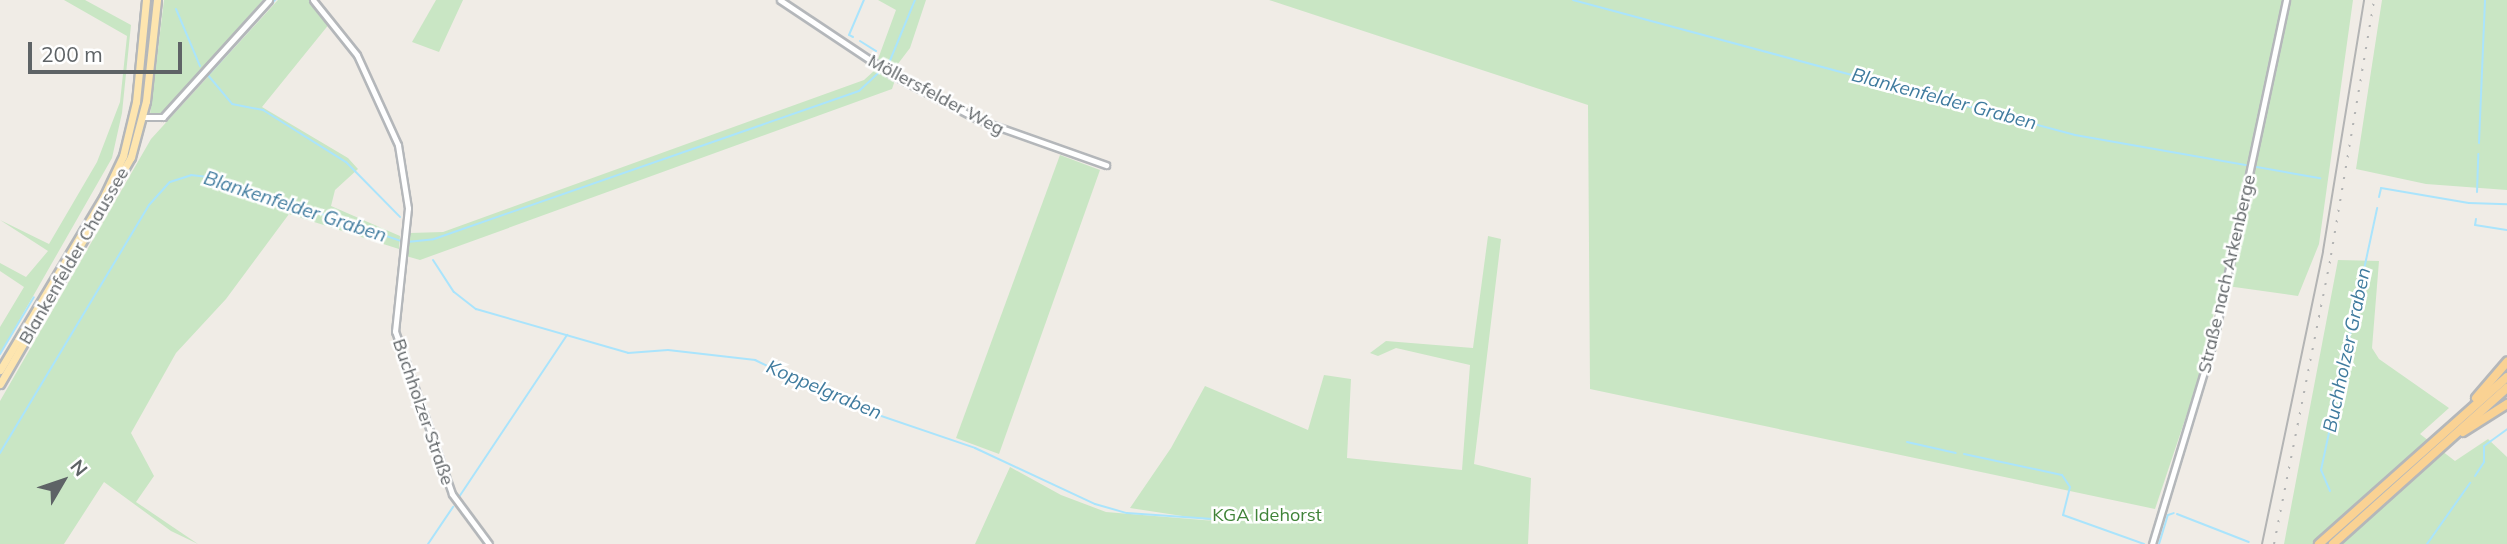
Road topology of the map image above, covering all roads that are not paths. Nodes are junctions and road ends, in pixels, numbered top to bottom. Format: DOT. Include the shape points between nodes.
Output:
graph roads {
  1 [pos="146,0"];
  2 [pos="157,0"];
  3 [pos="269,0"];
  4 [pos="313,0"];
  5 [pos="780,0"];
  6 [pos="2286,0"];
  7 [pos="143,117"];
  8 [pos="1106,164"];
  9 [pos="2507,362"];
  10 [pos="0,370"];
  11 [pos="2507,377"];
  12 [pos="0,384"];
  13 [pos="2507,388"];
  14 [pos="2507,404"];
  15 [pos="2459,419"];
  16 [pos="2440,448"];
  17 [pos="489,544"];
  18 [pos="2152,544"];
  19 [pos="2319,544"];
  20 [pos="2333,544"];
  1 -- 10 [label="main road, Blankenfelder Chaussee" via="136,102 123,156 103,198"];
  2 -- 7 [label="main road, Blankenfelder Chaussee"];
  3 -- 7 [label="street" via="163,117"];
  4 -- 17 [label="street, Buchholzer Straße" via="357,55 398,145 408,208 395,331 452,494"];
  5 -- 8 [label="street, Möllersfelder Weg" via="891,74 1003,131"];
  6 -- 18 [label="street, Straße nach Arkenberge" via="2214,339"];
  7 -- 12 [label="main road, Blankenfelder Chaussee" via="110,200"];
  9 -- 15 [label="highway"];
  11 -- 15 [label="highway"];
  13 -- 16 [label="highway"];
  14 -- 16 [label="highway"];
  15 -- 19 [label="highway"];
  16 -- 20 [label="highway"];
}
